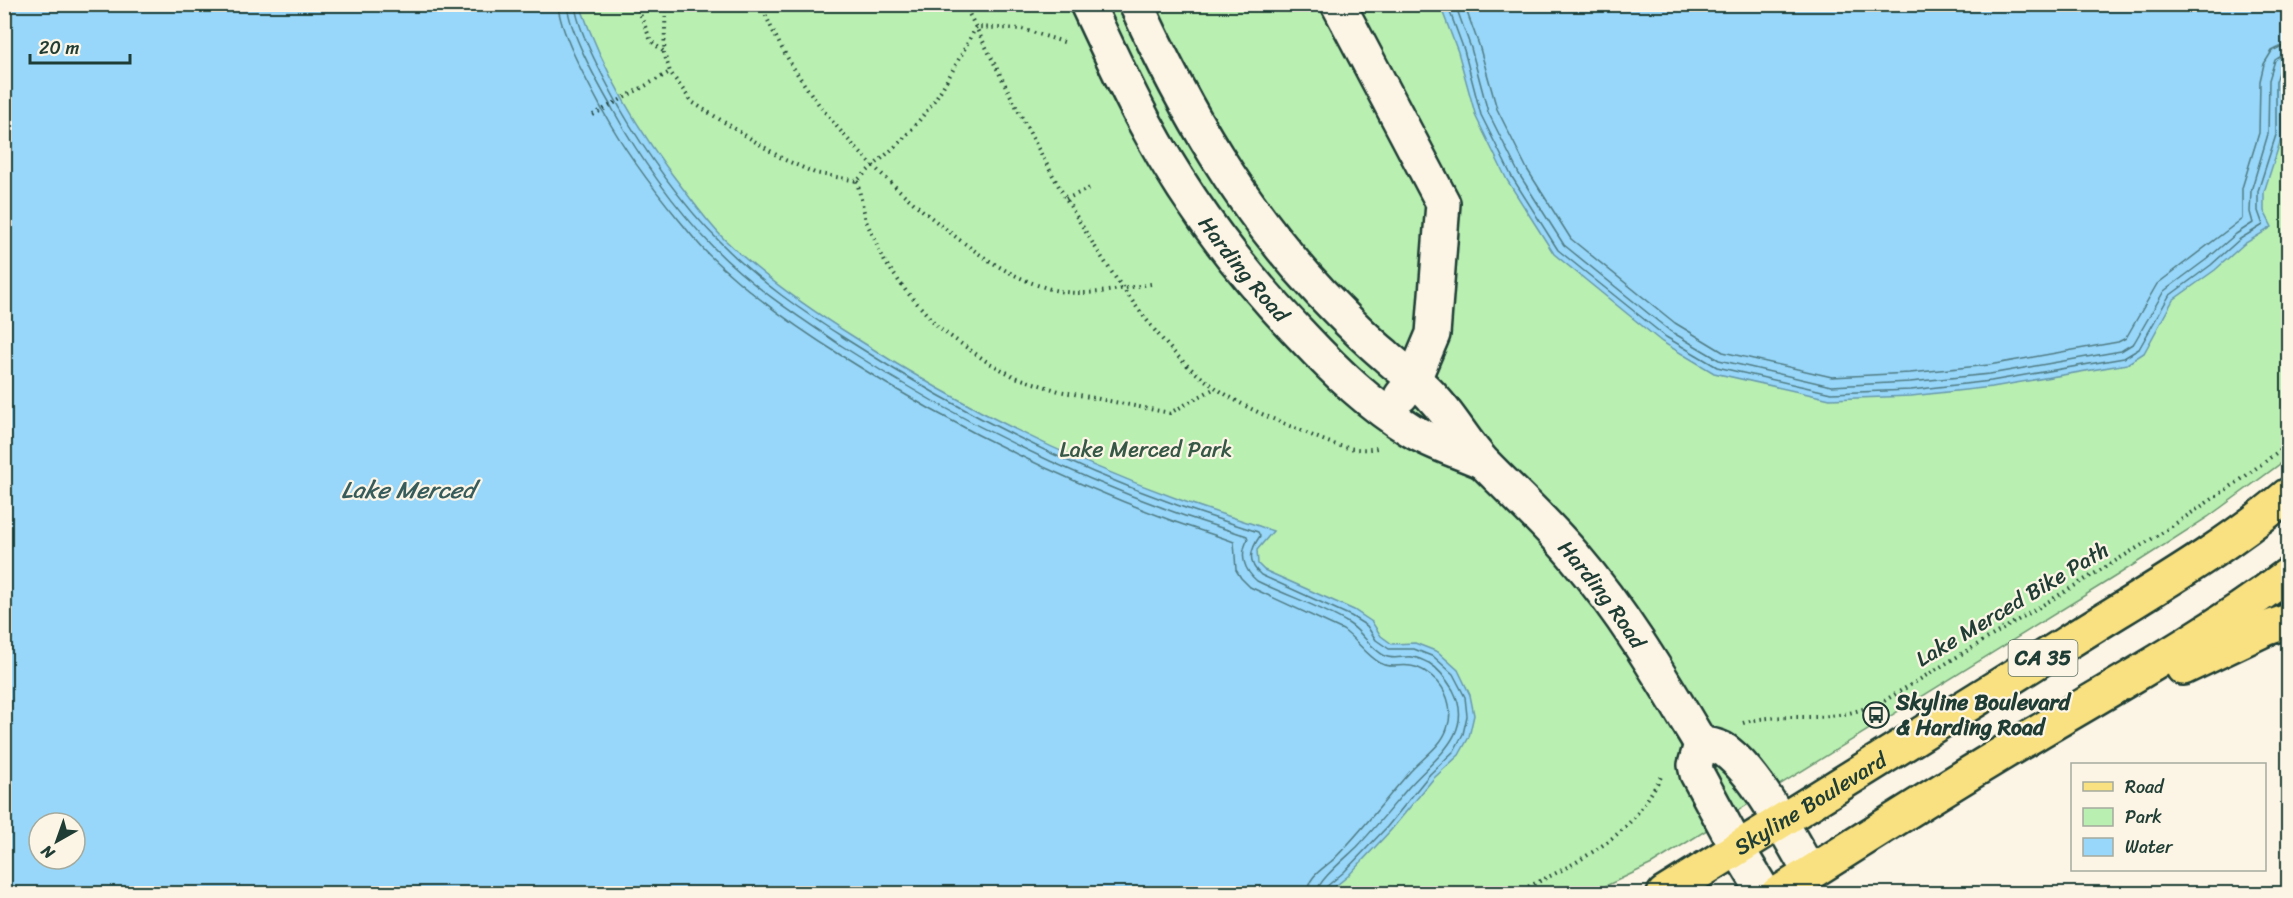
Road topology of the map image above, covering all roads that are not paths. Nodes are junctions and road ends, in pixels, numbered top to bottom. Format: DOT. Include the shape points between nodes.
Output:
graph roads {
  1 [pos="1087,4"];
  2 [pos="1136,4"];
  3 [pos="1338,4"];
  4 [pos="1414,379"];
  5 [pos="1400,423"];
  6 [pos="1481,461"];
  7 [pos="2289,495"];
  8 [pos="2289,575"];
  9 [pos="2289,621"];
  10 [pos="1701,744"];
  11 [pos="1982,765"];
  12 [pos="1779,822"];
  13 [pos="1737,848"];
  14 [pos="1810,872"];
  15 [pos="1664,894"];
  16 [pos="1765,894"];
  17 [pos="1776,894"];
  1 -- 5 [label="street, Harding Road" via="1146,125 1222,244 1312,347 1357,390"];
  2 -- 4 [label="street, Harding Road" via="1184,104 1258,218 1320,292"];
  3 -- 4 [label="street" via="1443,203 1433,334"];
  4 -- 5 [label="street"];
  4 -- 6 [label="street, Harding Road" via="1445,411"];
  5 -- 6 [label="street, Harding Road"];
  6 -- 10 [label="street, Harding Road" via="1541,519 1609,599"];
  7 -- 12 [label="main road, Skyline Boulevard / CA 35" via="2173,576"];
  8 -- 11 [label="main road, CA 35" via="2173,653"];
  9 -- 11 [label="main road"];
  10 -- 12 [label="street" via="1728,752"];
  10 -- 13 [label="street" via="1695,765 1697,774"];
  11 -- 14 [label="main road, CA 35"];
  12 -- 13 [label="main road, Skyline Boulevard / CA 35"];
  12 -- 14 [label="street"];
  13 -- 15 [label="main road, Skyline Boulevard / CA 35"];
  13 -- 16 [label="street"];
  14 -- 17 [label="main road, CA 35"];
}
